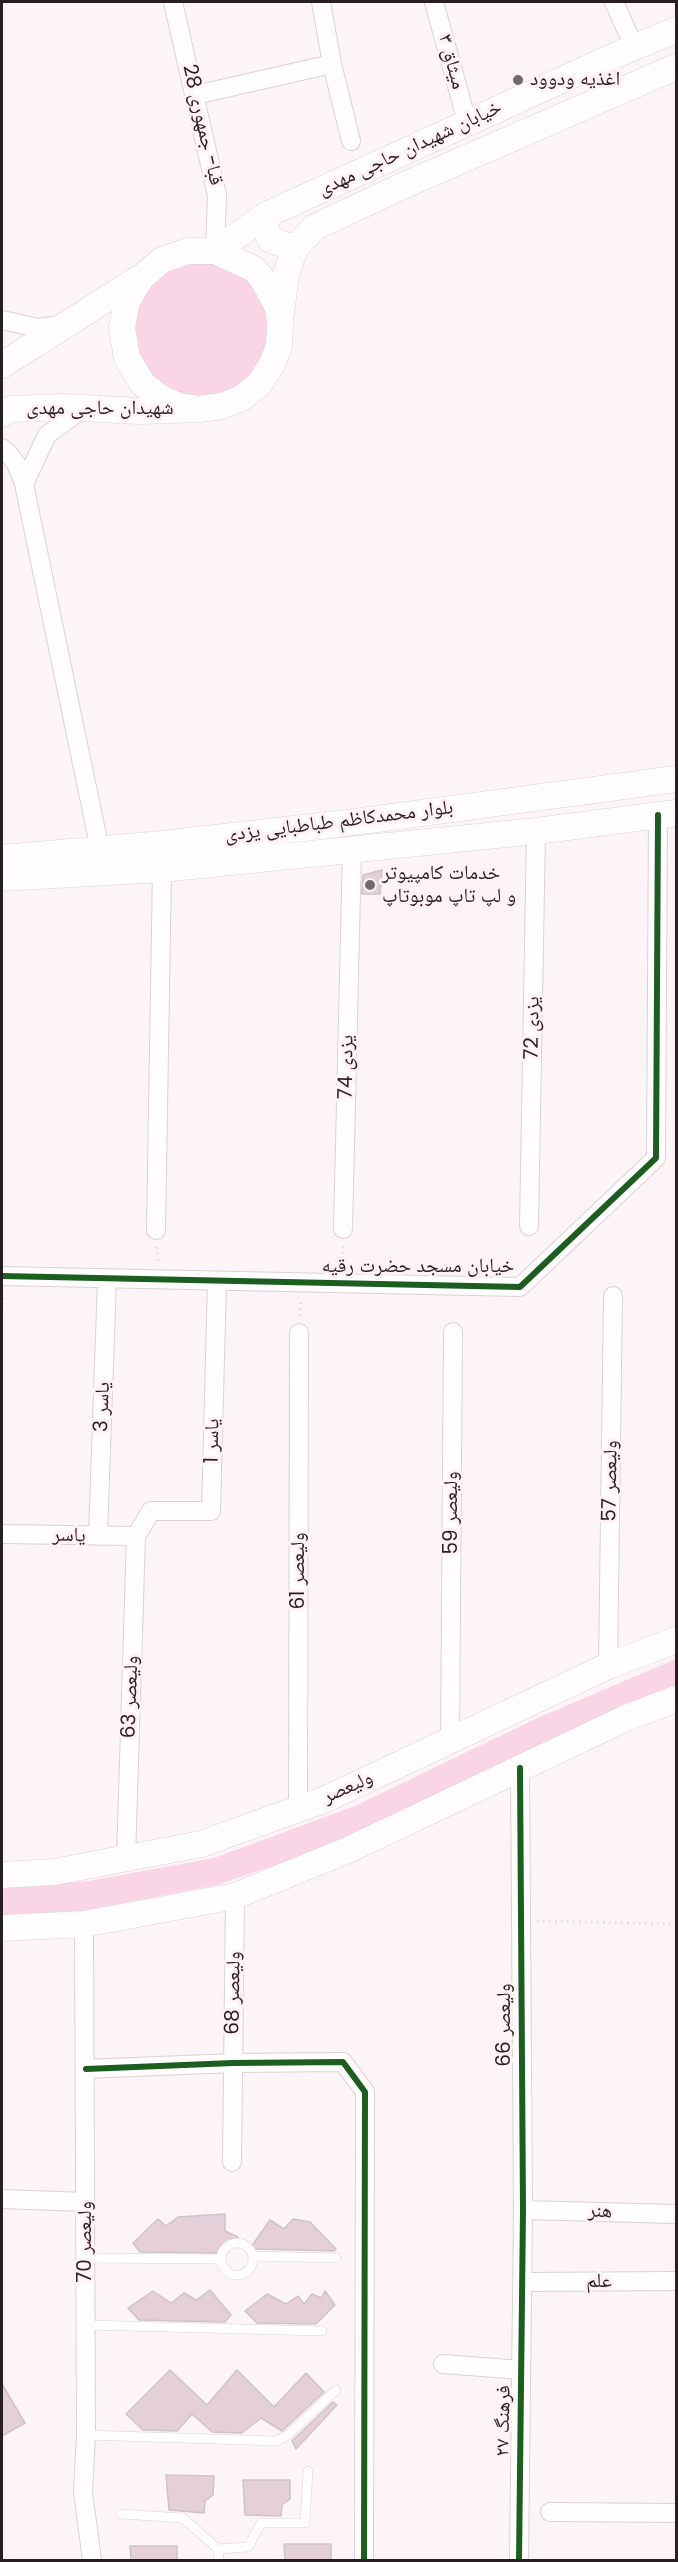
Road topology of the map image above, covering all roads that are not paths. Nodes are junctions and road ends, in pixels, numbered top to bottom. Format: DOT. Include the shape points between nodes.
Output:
graph roads {
  1 [pos="173,2"];
  2 [pos="321,2"];
  3 [pos="434,2"];
  4 [pos="615,2"];
  5 [pos="676,30"];
  6 [pos="634,47"];
  7 [pos="332,64"];
  8 [pos="676,67"];
  9 [pos="195,95"];
  10 [pos="467,122"];
  11 [pos="351,141"];
  12 [pos="268,214"];
  13 [pos="295,248"];
  14 [pos="215,251"];
  15 [pos="141,278"];
  16 [pos="2,320"];
  17 [pos="66,324"];
  18 [pos="280,324"];
  19 [pos="2,365"];
  20 [pos="84,408"];
  21 [pos="200,409"];
  22 [pos="2,414"];
  23 [pos="2,448"];
  24 [pos="24,484"];
  25 [pos="676,779"];
  26 [pos="667,814"];
  27 [pos="536,831"];
  28 [pos="100,850"];
  29 [pos="352,850"];
  30 [pos="2,858"];
  31 [pos="162,869"];
  32 [pos="2,878"];
  33 [pos="529,1226"];
  34 [pos="343,1229"];
  35 [pos="156,1230"];
  36 [pos="2,1276"];
  37 [pos="107,1278"];
  38 [pos="217,1281"];
  39 [pos="613,1296"];
  40 [pos="453,1332"];
  41 [pos="299,1333"];
  42 [pos="2,1534"];
  43 [pos="98,1536"];
  44 [pos="136,1536"];
  45 [pos="676,1640"];
  46 [pos="608,1666"];
  47 [pos="676,1699"];
  48 [pos="450,1740"];
  49 [pos="520,1768"];
  50 [pos="298,1809"];
  51 [pos="126,1858"];
  52 [pos="2,1875"];
  53 [pos="235,1896"];
  54 [pos="84,1924"];
  55 [pos="2,1928"];
  56 [pos="233,2062"];
  57 [pos="86,2069"];
  58 [pos="232,2162"];
  59 [pos="2,2199"];
  60 [pos="86,2202"];
  61 [pos="523,2210"];
  62 [pos="676,2214"];
  63 [pos="253,2256"];
  64 [pos="86,2258"];
  65 [pos="336,2258"];
  66 [pos="221,2259"];
  67 [pos="676,2281"];
  68 [pos="522,2282"];
  69 [pos="86,2325"];
  70 [pos="322,2331"];
  71 [pos="443,2364"];
  72 [pos="521,2370"];
  73 [pos="336,2390"];
  74 [pos="86,2435"];
  75 [pos="308,2471"];
  76 [pos="549,2512"];
  77 [pos="676,2513"];
  78 [pos="121,2514"];
  79 [pos="218,2549"];
  80 [pos="92,2560"];
  81 [pos="219,2560"];
  82 [pos="364,2560"];
  83 [pos="519,2560"];
  1 -- 9 [label="street, قبا- جمهوری 28"];
  2 -- 7 [label="street"];
  3 -- 10 [label="street, میثاق ۳"];
  4 -- 6 [label="street"];
  5 -- 6 [label="main road, خیابان شهیدان حاجی مهدی"];
  6 -- 10 [label="main road, خیابان شهیدان حاجی مهدی"];
  7 -- 9 [label="street"];
  7 -- 11 [label="street"];
  8 -- 13 [label="main road, خیابان شهیدان حاجی مهدی" via="315,227"];
  9 -- 14 [label="street, قبا- جمهوری 28" via="217,195"];
  10 -- 12 [label="main road, خیابان شهیدان حاجی مهدی"];
  12 -- 13 [label="main road" via="265,228 271,240"];
  12 -- 14 [label="main road, خیابان شهیدان حاجی مهدی"];
  13 -- 18 [label="main road, خیابان شهیدان حاجی مهدی" via="286,274"];
  14 -- 15 [label="main road" via="188,251 162,260"];
  14 -- 18 [label="main road" via="254,269 278,308"];
  15 -- 17 [label="main road"];
  15 -- 21 [label="main road" via="127,301 122,328 127,358 142,383 159,397 179,406"];
  16 -- 17 [label="street" via="38,328"];
  17 -- 19 [label="main road"];
  18 -- 21 [label="main road" via="279,346 259,384 242,398"];
  20 -- 21 [label="main road, شهیدان حاجی مهدی"];
  20 -- 22 [label="main road, شهیدان حاجی مهدی" via="11,410"];
  20 -- 24 [label="street" via="46,435"];
  23 -- 24 [label="street" via="17,465"];
  24 -- 28 [label="street"];
  25 -- 28 [label="main road, بلوار محمدکاظم طباطبایی یزدی" via="347,823"];
  26 -- 27 [label="main road, بلوار محمدکاظم طباطبایی یزدی"];
  26 -- 38 [label="street, خیابان مسجد حضرت رقیه" via="656,1158 520,1287"];
  27 -- 29 [label="main road, بلوار محمدکاظم طباطبایی یزدی"];
  27 -- 33 [label="street, یزدی 72"];
  28 -- 30 [label="main road, بلوار محمدکاظم طباطبایی یزدی"];
  29 -- 31 [label="main road, بلوار محمدکاظم طباطبایی یزدی"];
  29 -- 34 [label="street, یزدی 74"];
  31 -- 32 [label="main road, بلوار محمدکاظم طباطبایی یزدی"];
  31 -- 35 [label="street"];
  36 -- 37 [label="street, خیابان مسجد حضرت رقیه"];
  37 -- 38 [label="street, خیابان مسجد حضرت رقیه"];
  37 -- 43 [label="street, یاسر 3"];
  38 -- 44 [label="street, یاسر 1" via="211,1511 151,1511"];
  39 -- 46 [label="street, ولیعصر 57"];
  40 -- 48 [label="street, ولیعصر 59"];
  41 -- 50 [label="street, ولیعصر 61"];
  42 -- 43 [label="street, یاسر"];
  43 -- 44 [label="street, یاسر"];
  44 -- 51 [label="street, ولیعصر 63"];
  45 -- 46 [label="main road, ولیعصر"];
  46 -- 48 [label="main road, ولیعصر"];
  47 -- 49 [label="main road"];
  48 -- 50 [label="main road, ولیعصر"];
  49 -- 53 [label="main road" via="348,1850"];
  49 -- 61 [label="street, ولیعصر 66"];
  50 -- 51 [label="main road, ولیعصر" via="201,1844"];
  51 -- 52 [label="main road, ولیعصر" via="54,1872"];
  53 -- 54 [label="main road"];
  53 -- 56 [label="street, ولیعصر 68"];
  54 -- 55 [label="main road"];
  54 -- 57 [label="street, ولیعصر 70"];
  56 -- 57 [label="street"];
  56 -- 58 [label="street, ولیعصر 68"];
  56 -- 82 [label="street" via="343,2062 365,2092"];
  57 -- 60 [label="street, ولیعصر 70"];
  59 -- 60 [label="street"];
  60 -- 64 [label="street, ولیعصر 70"];
  61 -- 62 [label="street, هنر"];
  61 -- 68 [label="street, ولیعصر 66"];
  63 -- 65 [label="lane"];
  63 -- 66 [label="lane" via="239,2243 227,2247"];
  63 -- 66 [label="lane" via="253,2264 242,2275 234,2276 223,2267"];
  64 -- 66 [label="lane"];
  64 -- 69 [label="street, ولیعصر 70"];
  67 -- 68 [label="street, علم"];
  68 -- 72 [label="street, فرهنگ ۲۷"];
  69 -- 70 [label="lane"];
  69 -- 74 [label="street, ولیعصر 70"];
  71 -- 72 [label="street"];
  72 -- 83 [label="street, فرهنگ ۲۷"];
  73 -- 74 [label="lane" via="288,2435 276,2441"];
  74 -- 80 [label="street, ولیعصر 70" via="83,2492"];
  75 -- 79 [label="lane" via="305,2523 261,2523 248,2547"];
  76 -- 77 [label="street"];
  78 -- 79 [label="lane" via="183,2518"];
  79 -- 81 [label="lane"];
}
